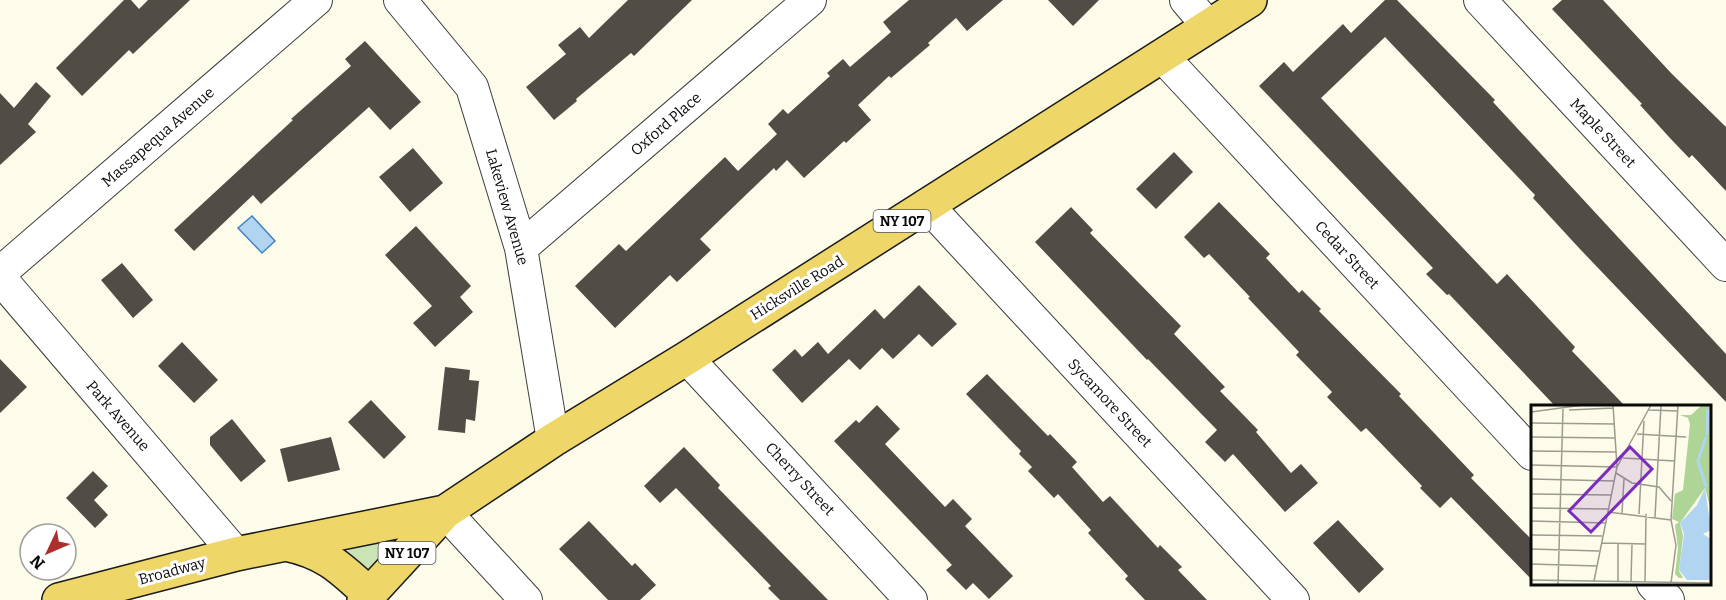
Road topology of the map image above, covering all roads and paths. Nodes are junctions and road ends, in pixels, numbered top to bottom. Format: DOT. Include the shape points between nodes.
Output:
graph roads {
  1 [pos="316,0"];
  2 [pos="400,0"];
  3 [pos="810,0"];
  4 [pos="1186,0"];
  5 [pos="1250,0"];
  6 [pos="1480,0"];
  7 [pos="1208,26"];
  8 [pos="1162,56"];
  9 [pos="927,205"];
  10 [pos="521,248"];
  11 [pos="1726,265"];
  12 [pos="0,275"];
  13 [pos="687,358"];
  14 [pos="553,440"];
  15 [pos="1531,452"];
  16 [pos="445,512"];
  17 [pos="285,544"];
  18 [pos="236,554"];
  19 [pos="1654,585"];
  20 [pos="367,597"];
  21 [pos="59,600"];
  22 [pos="526,600"];
  23 [pos="911,600"];
  24 [pos="1293,600"];
  25 [pos="1668,600"];
  1 -- 12 [label="street, Massapequa Avenue"];
  2 -- 10 [label="street, Lakeview Avenue" via="472,87"];
  3 -- 10 [label="street, Oxford Place"];
  4 -- 7 [label="street"];
  5 -- 7 [label="main road, Hicksville Road / NY 107"];
  6 -- 11 [label="street, Maple Street"];
  7 -- 8 [label="main road, Hicksville Road / NY 107"];
  8 -- 9 [label="main road, Hicksville Road / NY 107"];
  8 -- 15 [label="street, Cedar Street"];
  9 -- 13 [label="main road, Hicksville Road / NY 107"];
  9 -- 24 [label="street, Sycamore Street"];
  10 -- 14 [label="street, Lakeview Avenue"];
  12 -- 18 [label="street, Park Avenue"];
  13 -- 14 [label="main road, Hicksville Road / NY 107"];
  13 -- 23 [label="street, Cherry Street"];
  14 -- 16 [label="main road, Hicksville Road / NY 107"];
  16 -- 17 [label="main road, Broadway"];
  16 -- 20 [label="main road, Hicksville Road / NY 107"];
  16 -- 22 [label="street"];
  17 -- 18 [label="main road, Broadway"];
  17 -- 20 [label="main road, Broadway" via="321,554"];
  18 -- 21 [label="main road, Broadway"];
  19 -- 25 [label="street"];
}
